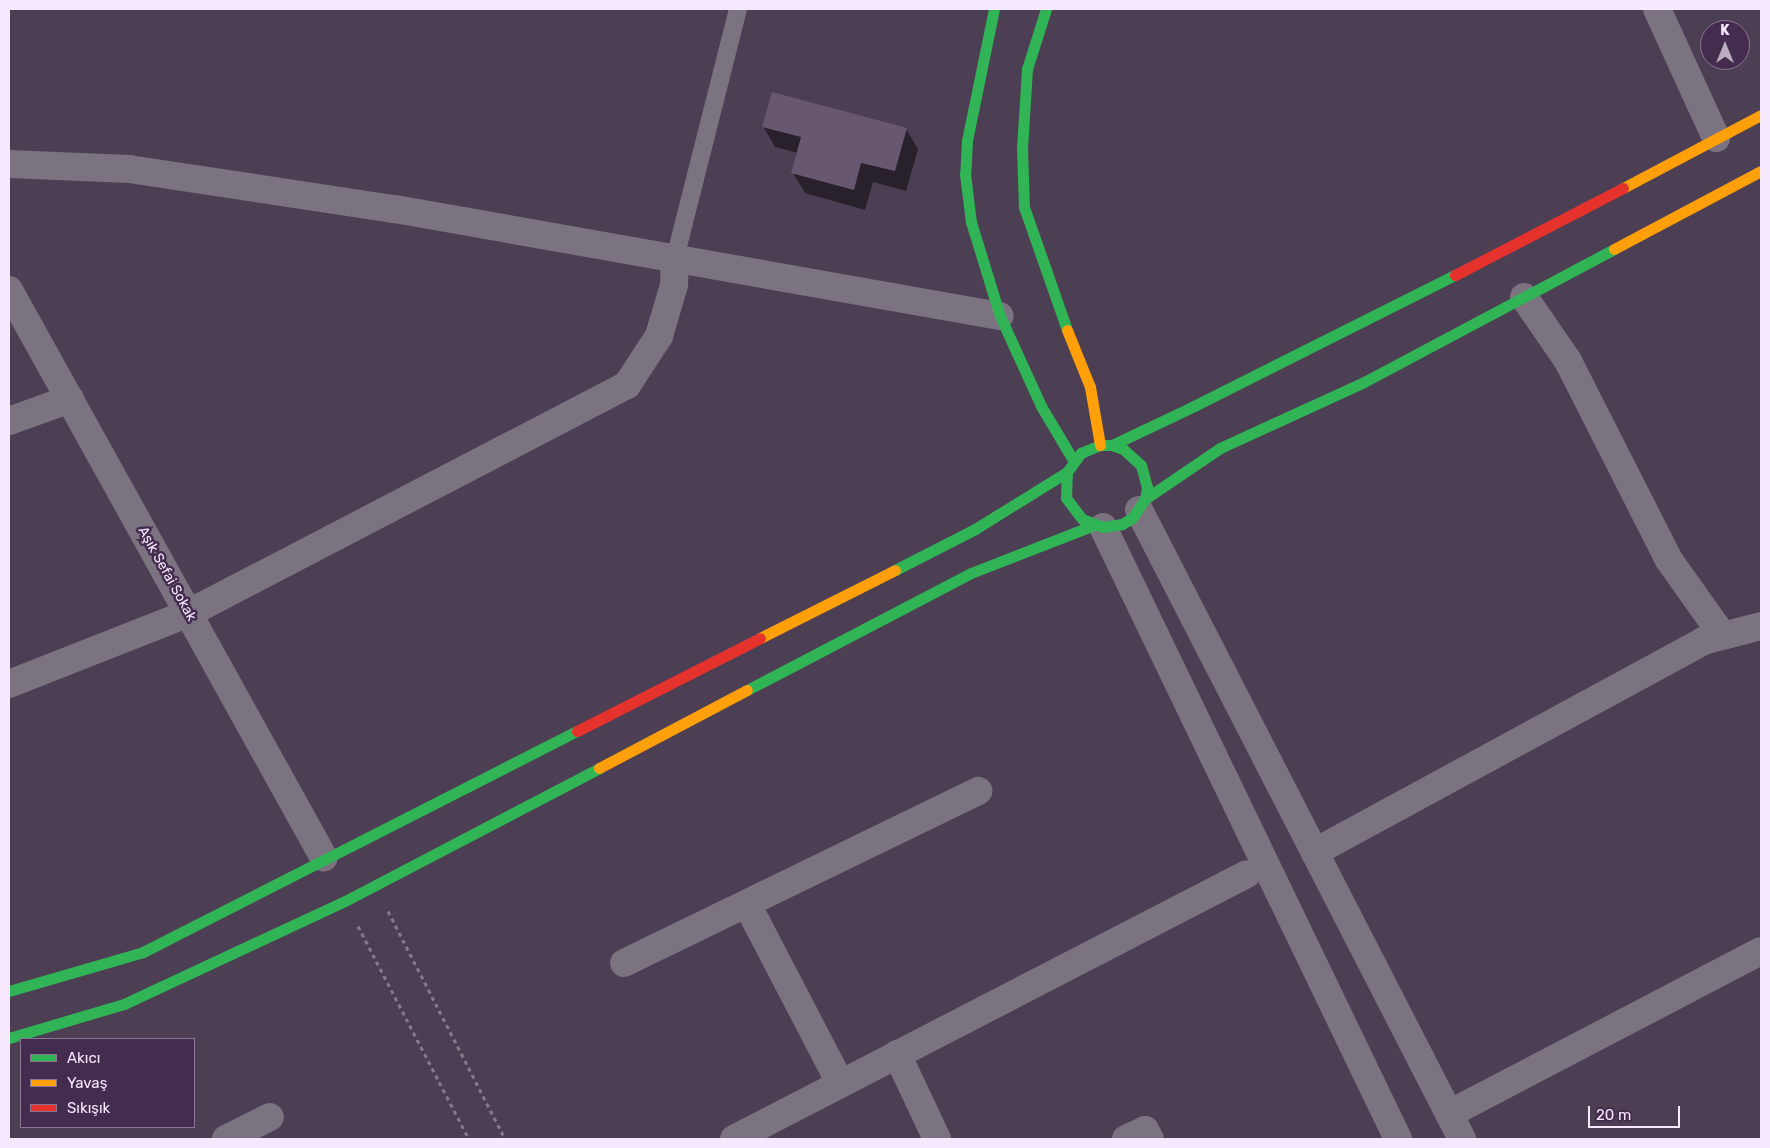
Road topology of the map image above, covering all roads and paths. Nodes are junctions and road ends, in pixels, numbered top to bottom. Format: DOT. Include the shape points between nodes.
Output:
graph roads {
  1 [pos="738,9"];
  2 [pos="994,9"];
  3 [pos="1046,9"];
  4 [pos="1657,9"];
  5 [pos="1761,115"];
  6 [pos="1716,138"];
  7 [pos="9,164"];
  8 [pos="1761,171"];
  9 [pos="675,258"];
  10 [pos="9,290"];
  11 [pos="1524,297"];
  12 [pos="1000,316"];
  13 [pos="70,400"];
  14 [pos="9,421"];
  15 [pos="1100,445"];
  16 [pos="1112,445"];
  17 [pos="1074,460"];
  18 [pos="1067,472"];
  19 [pos="1142,505"];
  20 [pos="1098,526"];
  21 [pos="189,613"];
  22 [pos="1761,626"];
  23 [pos="1723,636"];
  24 [pos="9,684"];
  25 [pos="978,791"];
  26 [pos="1315,852"];
  27 [pos="324,858"];
  28 [pos="1247,874"];
  29 [pos="374,884"];
  30 [pos="345,902"];
  31 [pos="747,904"];
  32 [pos="1761,951"];
  33 [pos="624,963"];
  34 [pos="9,992"];
  35 [pos="9,1038"];
  36 [pos="897,1054"];
  37 [pos="840,1083"];
  38 [pos="1449,1114"];
  39 [pos="270,1117"];
  40 [pos="226,1139"];
  41 [pos="470,1139"];
  42 [pos="505,1139"];
  43 [pos="734,1139"];
  44 [pos="937,1139"];
  45 [pos="1126,1139"];
  46 [pos="1150,1139"];
  47 [pos="1398,1139"];
  48 [pos="1462,1139"];
  1 -- 9 [label="lane"];
  2 -- 12 [label="street" via="966,142 965,174 972,222"];
  3 -- 15 [label="street" via="1027,69 1022,148 1024,207 1050,289 1090,387"];
  4 -- 6 [label="street"];
  5 -- 6 [label="street"];
  6 -- 16 [label="street" via="1529,238"];
  7 -- 9 [label="street" via="129,169 395,209"];
  8 -- 11 [label="street"];
  9 -- 12 [label="street"];
  9 -- 21 [label="street" via="672,293 659,336 627,384"];
  10 -- 13 [label="street, Aşık Sefai Sokak"];
  11 -- 19 [label="street" via="1364,382 1220,448"];
  11 -- 23 [label="street" via="1568,361 1668,560"];
  12 -- 17 [label="street" via="1041,406"];
  13 -- 14 [label="street"];
  13 -- 21 [label="street, Aşık Sefai Sokak"];
  15 -- 16 [label="street"];
  15 -- 17 [label="street" via="1081,453"];
  16 -- 19 [label="street" via="1124,449 1141,465 1147,488"];
  17 -- 18 [label="street"];
  18 -- 20 [label="street" via="1066,498 1072,510"];
  18 -- 27 [label="street" via="975,529"];
  19 -- 20 [label="street" via="1122,524"];
  19 -- 26 [label="street"];
  20 -- 29 [label="street" via="972,573"];
  20 -- 47 [label="street"];
  21 -- 24 [label="street"];
  21 -- 27 [label="street, Aşık Sefai Sokak"];
  22 -- 23 [label="street"];
  23 -- 26 [label="street" via="1703,641"];
  25 -- 31 [label="street"];
  26 -- 38 [label="street"];
  27 -- 34 [label="street" via="143,952"];
  28 -- 36 [label="street"];
  29 -- 30 [label="street"];
  29 -- 42 [label="path"];
  30 -- 35 [label="street" via="124,1004"];
  30 -- 41 [label="path"];
  31 -- 33 [label="street"];
  31 -- 37 [label="street"];
  32 -- 38 [label="street"];
  36 -- 37 [label="street"];
  36 -- 44 [label="street"];
  37 -- 43 [label="street"];
  38 -- 48 [label="street"];
  39 -- 40 [label="street"];
  45 -- 46 [label="street" via="1145,1130"];
}
